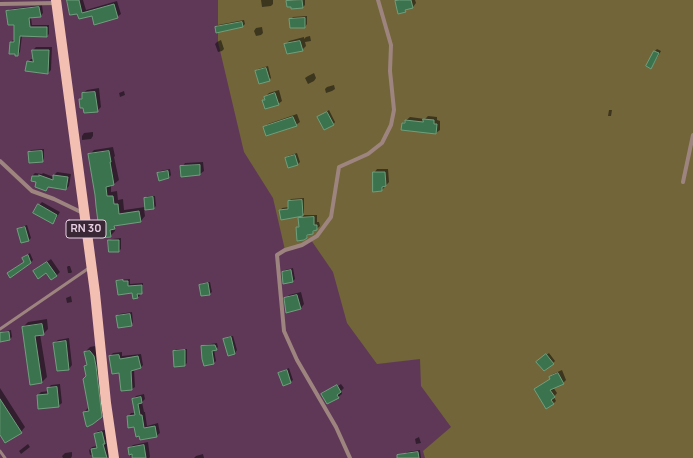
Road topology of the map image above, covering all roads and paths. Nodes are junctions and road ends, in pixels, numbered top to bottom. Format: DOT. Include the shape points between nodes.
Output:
graph roads {
  1 [pos="378,0"];
  2 [pos="56,1"];
  3 [pos="0,4"];
  4 [pos="693,135"];
  5 [pos="0,161"];
  6 [pos="683,182"];
  7 [pos="84,213"];
  8 [pos="91,267"];
  9 [pos="0,329"];
  10 [pos="0,451"];
  11 [pos="5,458"];
  12 [pos="114,458"];
  13 [pos="350,458"];
  1 -- 13 [label="street" via="390,45 394,110 391,125 382,143 368,154 339,167 331,217 317,236 302,245 285,250 278,256 284,330 297,360 336,427"];
  2 -- 3 [label="street"];
  2 -- 7 [label="main road, RN 30"];
  4 -- 6 [label="street"];
  5 -- 7 [label="street" via="32,191"];
  7 -- 8 [label="main road, RN 30"];
  8 -- 9 [label="lane"];
  8 -- 12 [label="main road, RN 30"];
  10 -- 11 [label="lane"];
}
